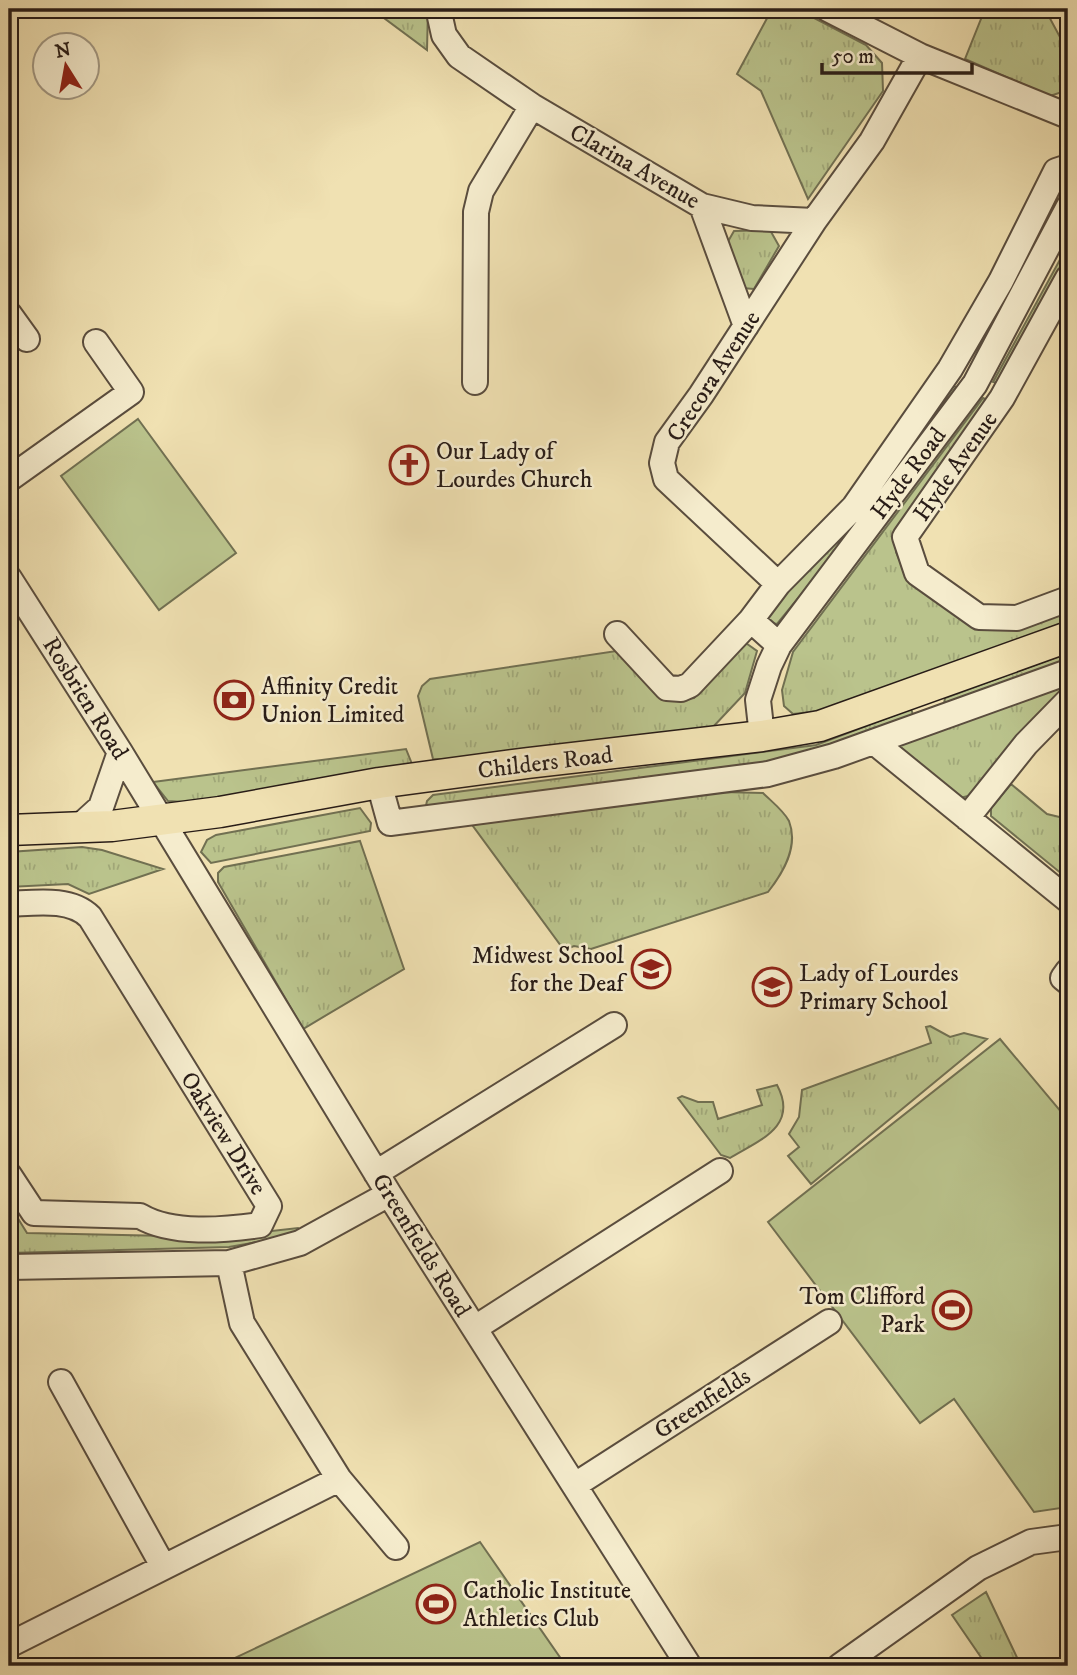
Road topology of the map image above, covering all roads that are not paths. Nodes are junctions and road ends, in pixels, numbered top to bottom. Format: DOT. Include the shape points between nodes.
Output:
graph roads {
  1 [pos="442,9"];
  2 [pos="828,9"];
  3 [pos="920,56"];
  4 [pos="532,106"];
  5 [pos="1068,116"];
  6 [pos="1068,167"];
  7 [pos="702,206"];
  8 [pos="1068,208"];
  9 [pos="814,221"];
  10 [pos="1068,278"];
  11 [pos="9,314"];
  12 [pos="746,326"];
  13 [pos="27,339"];
  14 [pos="96,342"];
  15 [pos="950,369"];
  16 [pos="475,382"];
  17 [pos="975,384"];
  18 [pos="1002,398"];
  19 [pos="9,479"];
  20 [pos="785,577"];
  21 [pos="9,578"];
  22 [pos="821,592"];
  23 [pos="1068,599"];
  24 [pos="751,620"];
  25 [pos="617,634"];
  26 [pos="1068,637"];
  27 [pos="779,645"];
  28 [pos="1068,672"];
  29 [pos="922,690"];
  30 [pos="1068,701"];
  31 [pos="934,720"];
  32 [pos="762,736"];
  33 [pos="874,742"];
  34 [pos="120,752"];
  35 [pos="379,783"];
  36 [pos="967,818"];
  37 [pos="161,820"];
  38 [pos="79,827"];
  39 [pos="9,830"];
  40 [pos="1068,900"];
  41 [pos="9,904"];
  42 [pos="1068,971"];
  43 [pos="1068,982"];
  44 [pos="614,1025"];
  45 [pos="720,1171"];
  46 [pos="9,1175"];
  47 [pos="382,1183"];
  48 [pos="229,1263"];
  49 [pos="9,1267"];
  50 [pos="830,1322"];
  51 [pos="475,1328"];
  52 [pos="61,1382"];
  53 [pos="340,1479"];
  54 [pos="575,1485"];
  55 [pos="1068,1537"];
  56 [pos="396,1547"];
  57 [pos="163,1566"];
  58 [pos="9,1645"];
  59 [pos="689,1666"];
  60 [pos="840,1666"];
  1 -- 4 [label="street, Clarina Avenue" via="444,35 459,56"];
  2 -- 3 [label="street"];
  3 -- 5 [label="street"];
  3 -- 9 [label="street" via="872,141"];
  4 -- 7 [label="street, Clarina Avenue"];
  4 -- 16 [label="street" via="481,191 476,212"];
  6 -- 15 [label="street" via="1056,171 1002,281"];
  7 -- 9 [label="street, Clarina Avenue" via="752,218"];
  7 -- 12 [label="street"];
  8 -- 17 [label="street, Hyde Road"];
  9 -- 12 [label="street, Crecora Avenue"];
  10 -- 18 [label="street, Hyde Avenue"];
  11 -- 13 [label="street"];
  12 -- 20 [label="street, Crecora Avenue" via="667,442 662,463 666,479"];
  14 -- 19 [label="street" via="131,392"];
  15 -- 17 [label="street, Hyde Avenue"];
  15 -- 20 [label="street" via="854,507"];
  17 -- 18 [label="street, Hyde Avenue"];
  17 -- 22 [label="street, Hyde Road"];
  18 -- 23 [label="street, Hyde Avenue" via="905,537 917,573 979,617 1017,618"];
  20 -- 22 [label="street, Crecora Avenue"];
  20 -- 24 [label="street"];
  21 -- 34 [label="street, Rosbrien Road"];
  22 -- 27 [label="street, Hyde Road"];
  24 -- 25 [label="street" via="681,689 667,688"];
  24 -- 27 [label="street"];
  26 -- 29 [label="main road, Childers Road"];
  27 -- 32 [label="street, Hyde Road" via="758,700"];
  28 -- 31 [label="street"];
  29 -- 31 [label="street"];
  29 -- 32 [label="main road, Childers Road" via="820,726"];
  30 -- 36 [label="street" via="1026,744"];
  31 -- 33 [label="street"];
  32 -- 35 [label="main road, Childers Road"];
  33 -- 35 [label="street" via="768,774 390,823"];
  33 -- 36 [label="street"];
  34 -- 37 [label="street, Rosbrien Road"];
  34 -- 38 [label="street" via="101,807"];
  35 -- 37 [label="main road, Childers Road"];
  36 -- 40 [label="street"];
  37 -- 38 [label="main road, Childers Road"];
  37 -- 47 [label="street, Greenfields Road"];
  38 -- 39 [label="main road, Childers Road"];
  41 -- 46 [label="street, Oakview Drive" via="67,905 90,916 269,1206 260,1225 219,1231 153,1224 140,1216 34,1213"];
  42 -- 43 [label="street" via="1063,978"];
  44 -- 47 [label="street"];
  45 -- 51 [label="street"];
  47 -- 48 [label="street" via="300,1243"];
  47 -- 51 [label="street, Greenfields Road"];
  48 -- 49 [label="street"];
  48 -- 53 [label="street" via="242,1323"];
  50 -- 54 [label="street, Greenfields"];
  51 -- 54 [label="street, Greenfields Road"];
  52 -- 57 [label="street"];
  53 -- 56 [label="street"];
  53 -- 57 [label="street"];
  54 -- 59 [label="street, Greenfields Road"];
  55 -- 60 [label="street" via="1031,1542 978,1568"];
  57 -- 58 [label="street"];
}
